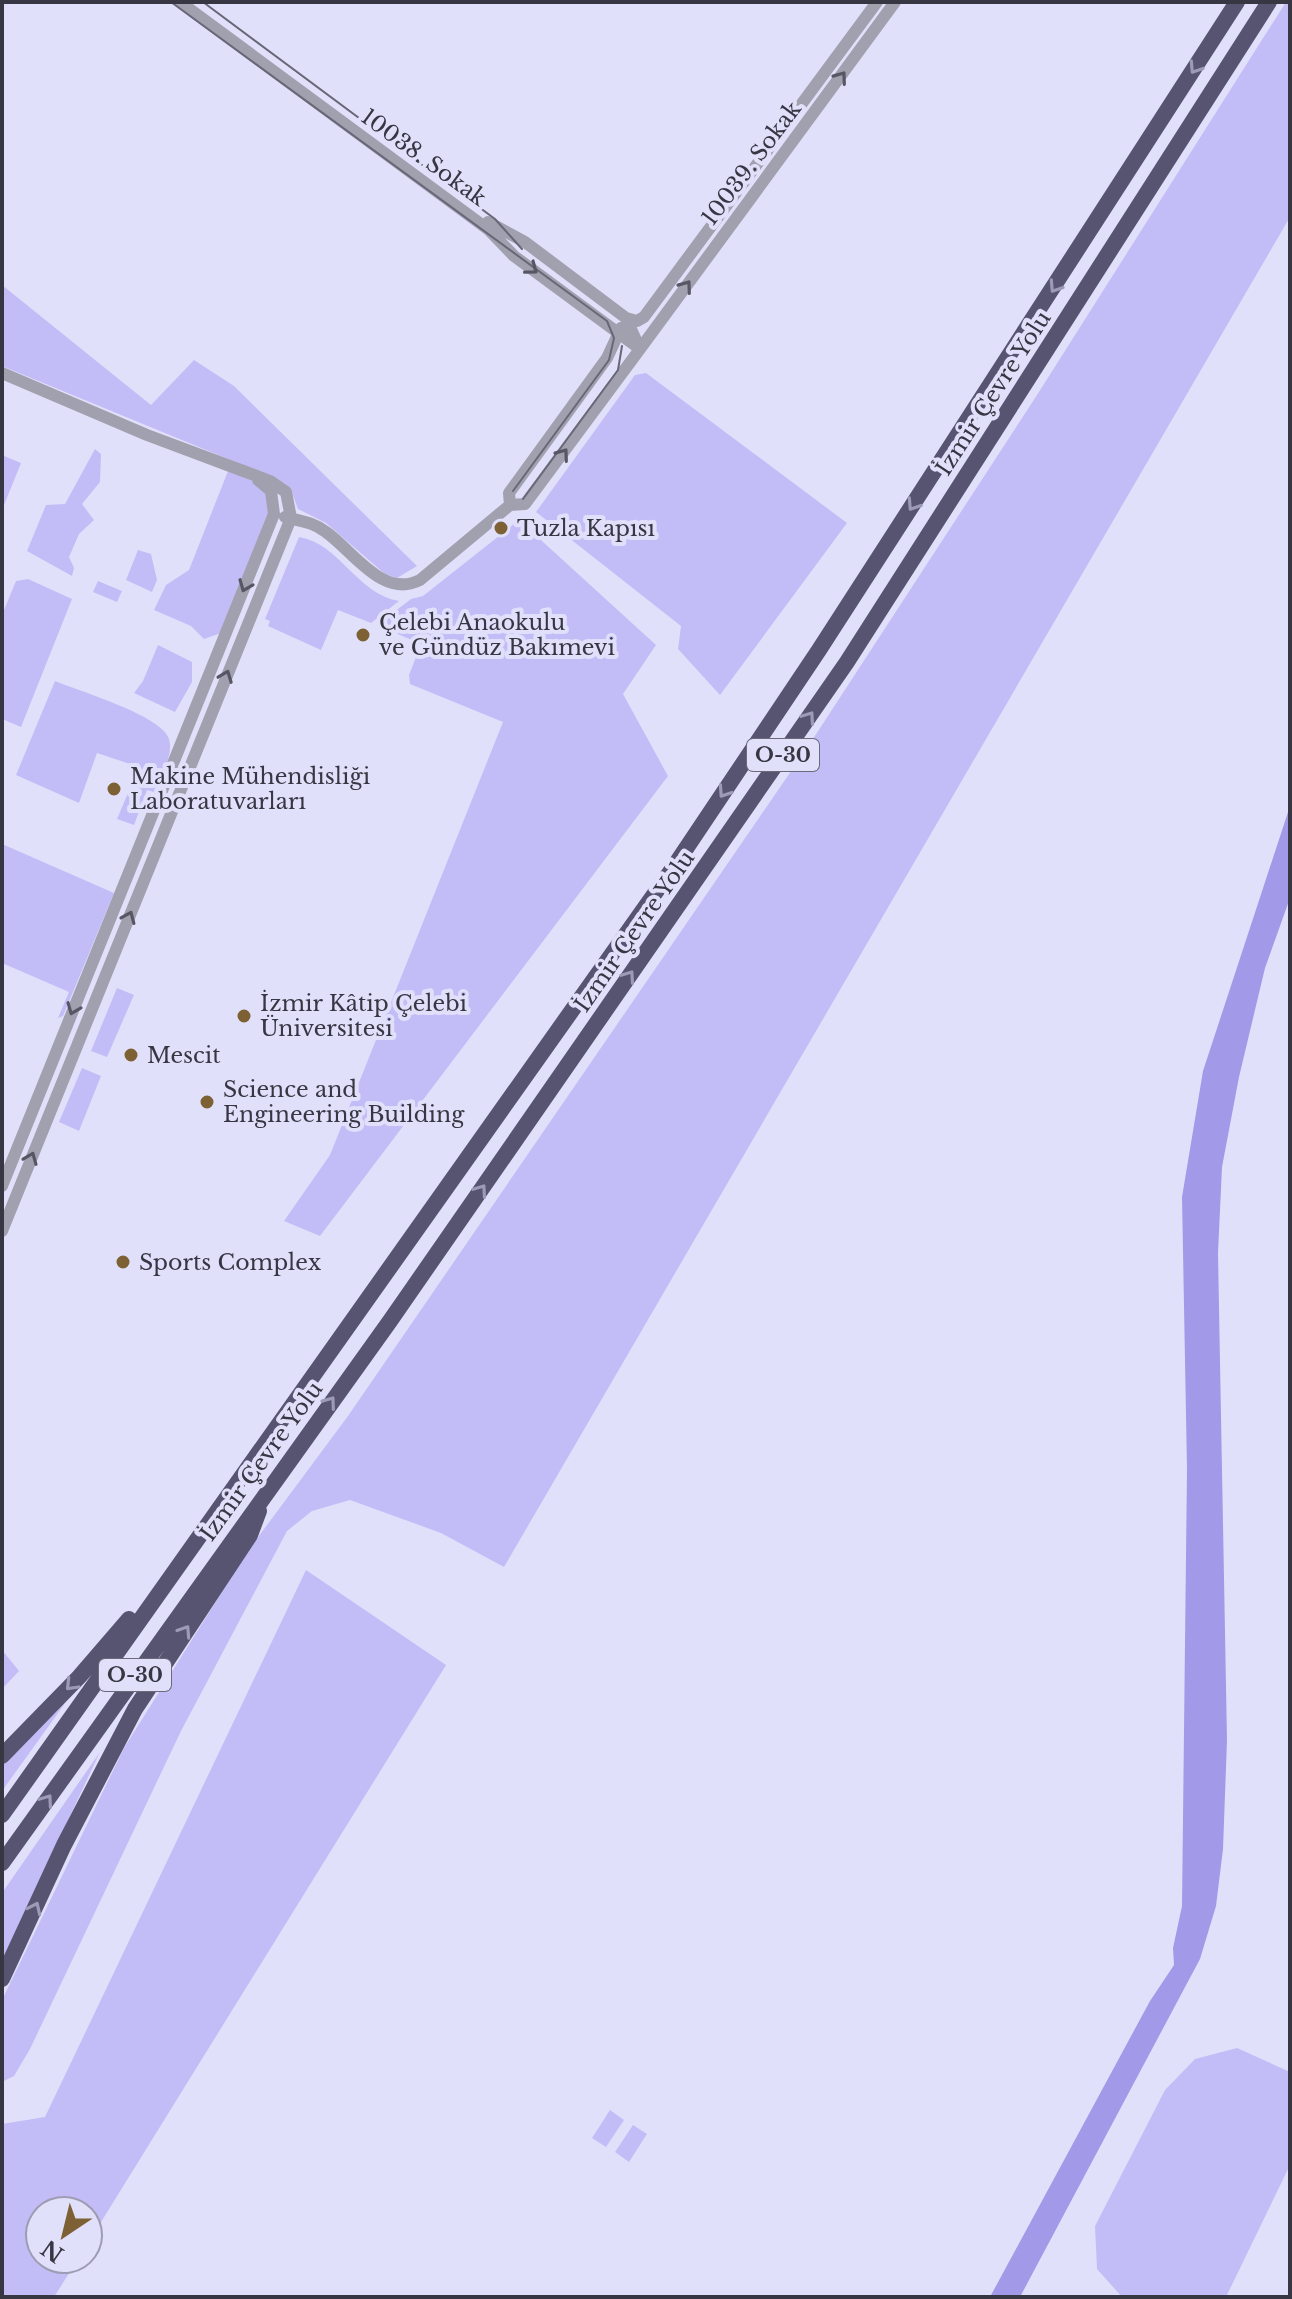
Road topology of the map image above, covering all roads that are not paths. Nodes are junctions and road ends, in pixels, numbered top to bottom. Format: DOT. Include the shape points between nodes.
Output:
graph roads {
  1 [pos="180,2"];
  2 [pos="194,2"];
  3 [pos="877,2"];
  4 [pos="895,2"];
  5 [pos="1237,2"];
  6 [pos="1269,2"];
  7 [pos="626,318"];
  8 [pos="618,333"];
  9 [pos="640,349"];
  10 [pos="2,373"];
  11 [pos="252,475"];
  12 [pos="510,505"];
  13 [pos="274,514"];
  14 [pos="291,518"];
  15 [pos="88,972"];
  16 [pos="104,977"];
  17 [pos="47,1075"];
  18 [pos="62,1081"];
  19 [pos="2,1186"];
  20 [pos="2,1231"];
  21 [pos="244,1473"];
  22 [pos="268,1487"];
  23 [pos="2,1756"];
  24 [pos="2,1815"];
  25 [pos="2,1863"];
  26 [pos="2,1979"];
  1 -- 8 [label="street, 10038. Sokak, one-way" via="489,230 514,256"];
  2 -- 7 [label="street, 10038. Sokak" via="493,226 525,242"];
  3 -- 7 [label="street, 10039. Sokak" via="644,317"];
  9 -- 4 [label="street, 10039. Sokak, one-way"];
  5 -- 21 [label="highway, İzmir Çevre Yolu / O-30, one-way" via="675,865"];
  22 -- 6 [label="highway, İzmir Çevre Yolu / O-30, one-way" via="399,1308 847,662"];
  7 -- 8 [label="street"];
  7 -- 9 [label="street"];
  8 -- 9 [label="street, 10038. Sokak"];
  8 -- 12 [label="street" via="607,358 509,493"];
  12 -- 9 [label="street, 10039. Sokak, one-way" via="525,504"];
  10 -- 11 [label="street"];
  11 -- 13 [label="street" via="271,491"];
  11 -- 14 [label="street" via="286,492"];
  12 -- 14 [label="street, 10039. Sokak" via="408,587 376,575 326,531"];
  13 -- 14 [label="street"];
  13 -- 15 [label="street, one-way"];
  16 -- 14 [label="street, one-way"];
  15 -- 16 [label="street"];
  15 -- 17 [label="street, one-way"];
  16 -- 18 [label="street"];
  17 -- 18 [label="street"];
  17 -- 19 [label="street"];
  20 -- 18 [label="street, one-way"];
  21 -- 23 [label="highway, one-way" via="215,1502 122,1628"];
  21 -- 24 [label="highway, İzmir Çevre Yolu / O-30"];
  25 -- 22 [label="highway, İzmir Çevre Yolu / O-30, one-way"];
  26 -- 22 [label="highway, one-way" via="135,1709 250,1535"];
}
